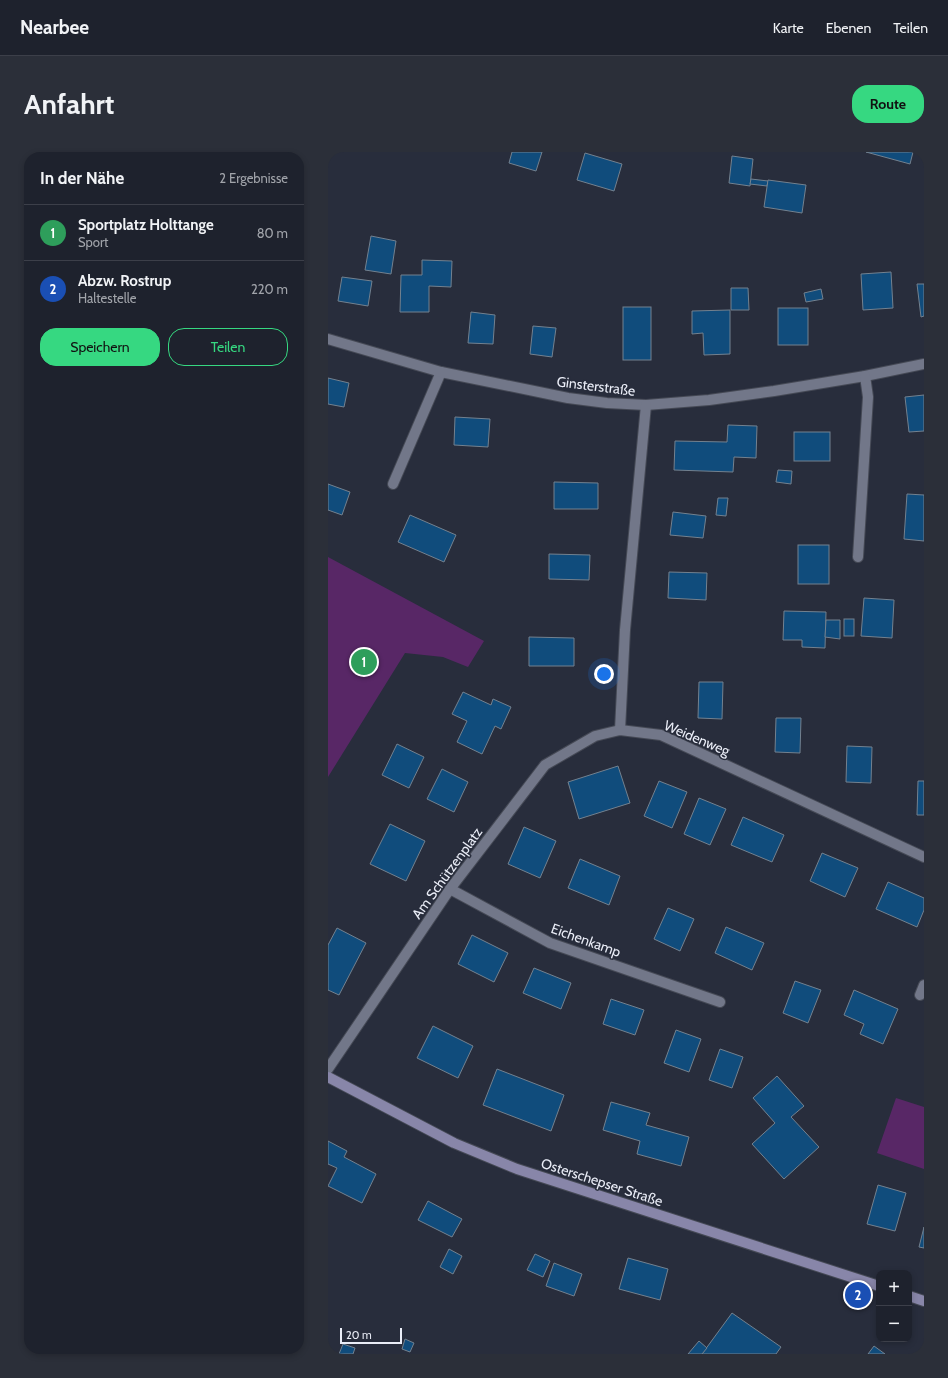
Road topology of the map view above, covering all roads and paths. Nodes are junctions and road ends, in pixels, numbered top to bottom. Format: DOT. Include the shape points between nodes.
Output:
graph roads {
  1 [pos="328,339"];
  2 [pos="924,364"];
  3 [pos="441,372"];
  4 [pos="865,376"];
  5 [pos="646,405"];
  6 [pos="393,484"];
  7 [pos="858,557"];
  8 [pos="620,730"];
  9 [pos="924,857"];
  10 [pos="450,889"];
  11 [pos="720,1002"];
  12 [pos="328,1069"];
  13 [pos="328,1077"];
  14 [pos="876,1285"];
  15 [pos="912,1297"];
  16 [pos="924,1301"];
  1 -- 3 [label="street, Ginsterstraße"];
  2 -- 4 [label="street, Ginsterstraße"];
  3 -- 5 [label="street, Ginsterstraße" via="568,398"];
  3 -- 6 [label="street"];
  4 -- 5 [label="street, Ginsterstraße" via="708,400"];
  4 -- 7 [label="street" via="868,397"];
  5 -- 8 [label="street" via="625,630"];
  8 -- 9 [label="street, Weidenweg" via="661,735"];
  8 -- 10 [label="street, Am Schützenplatz" via="595,736 545,765"];
  10 -- 11 [label="street, Eichenkamp" via="550,943"];
  10 -- 12 [label="street, Am Schützenplatz"];
  13 -- 14 [label="main road, Osterschepser Straße" via="454,1143 517,1169"];
  15 -- 16 [label="main road"];
}
